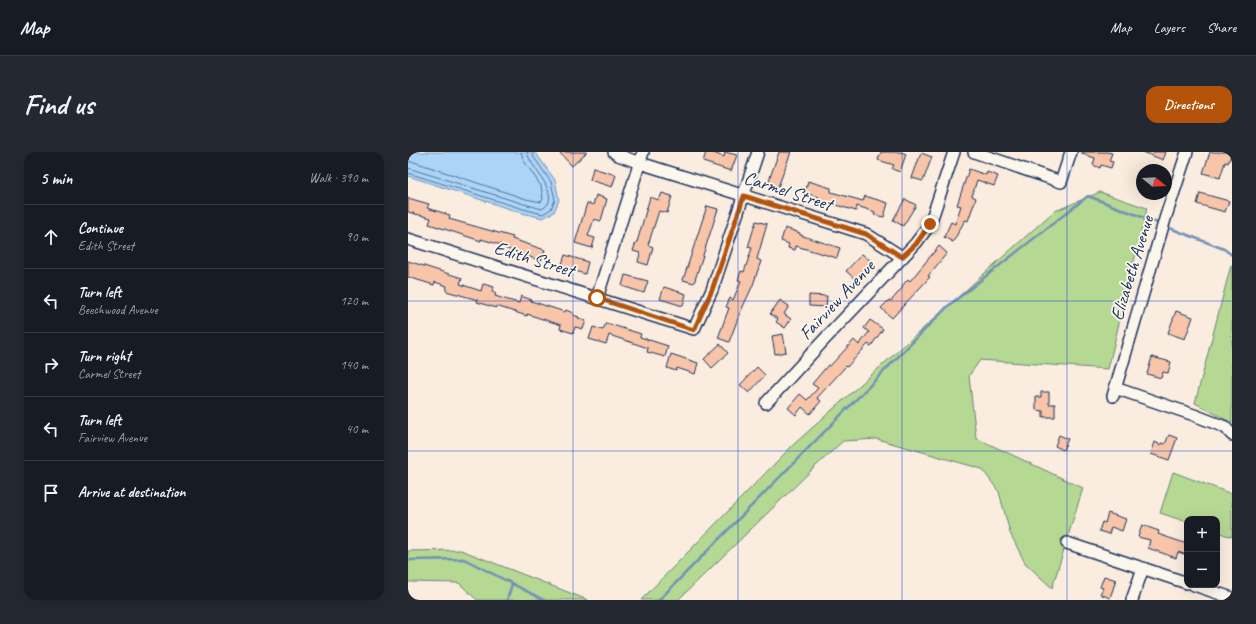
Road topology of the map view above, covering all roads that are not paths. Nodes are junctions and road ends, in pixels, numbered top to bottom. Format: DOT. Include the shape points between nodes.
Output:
graph roads {
  1 [pos="614,152"];
  2 [pos="758,152"];
  3 [pos="954,152"];
  4 [pos="974,152"];
  5 [pos="1071,152"];
  6 [pos="1187,152"];
  7 [pos="642,157"];
  8 [pos="744,196"];
  9 [pos="408,239"];
  10 [pos="902,257"];
  11 [pos="597,298"];
  12 [pos="766,403"];
  13 [pos="1232,435"];
  14 [pos="1067,543"];
  15 [pos="1143,568"];
  16 [pos="1184,581"];
  17 [pos="1203,588"];
  18 [pos="1232,598"];
  19 [pos="1132,600"];
  1 -- 7 [label="street, Carmel Street" via="618,155"];
  2 -- 8 [label="street"];
  3 -- 10 [label="street, Fairview Avenue" via="930,224 916,244"];
  4 -- 5 [label="street" via="1061,182"];
  6 -- 13 [label="street, Elizabeth Avenue" via="1114,392 1200,417 1226,427"];
  7 -- 8 [label="street, Carmel Street"];
  7 -- 11 [label="street"];
  8 -- 10 [label="street, Carmel Street" via="866,234"];
  8 -- 11 [label="street, Edith Street" via="712,290 694,330"];
  9 -- 11 [label="street, Edith Street"];
  10 -- 12 [label="street, Fairview Avenue"];
  14 -- 15 [label="street"];
  15 -- 16 [label="street"];
  15 -- 19 [label="street"];
  17 -- 18 [label="street"];
}
